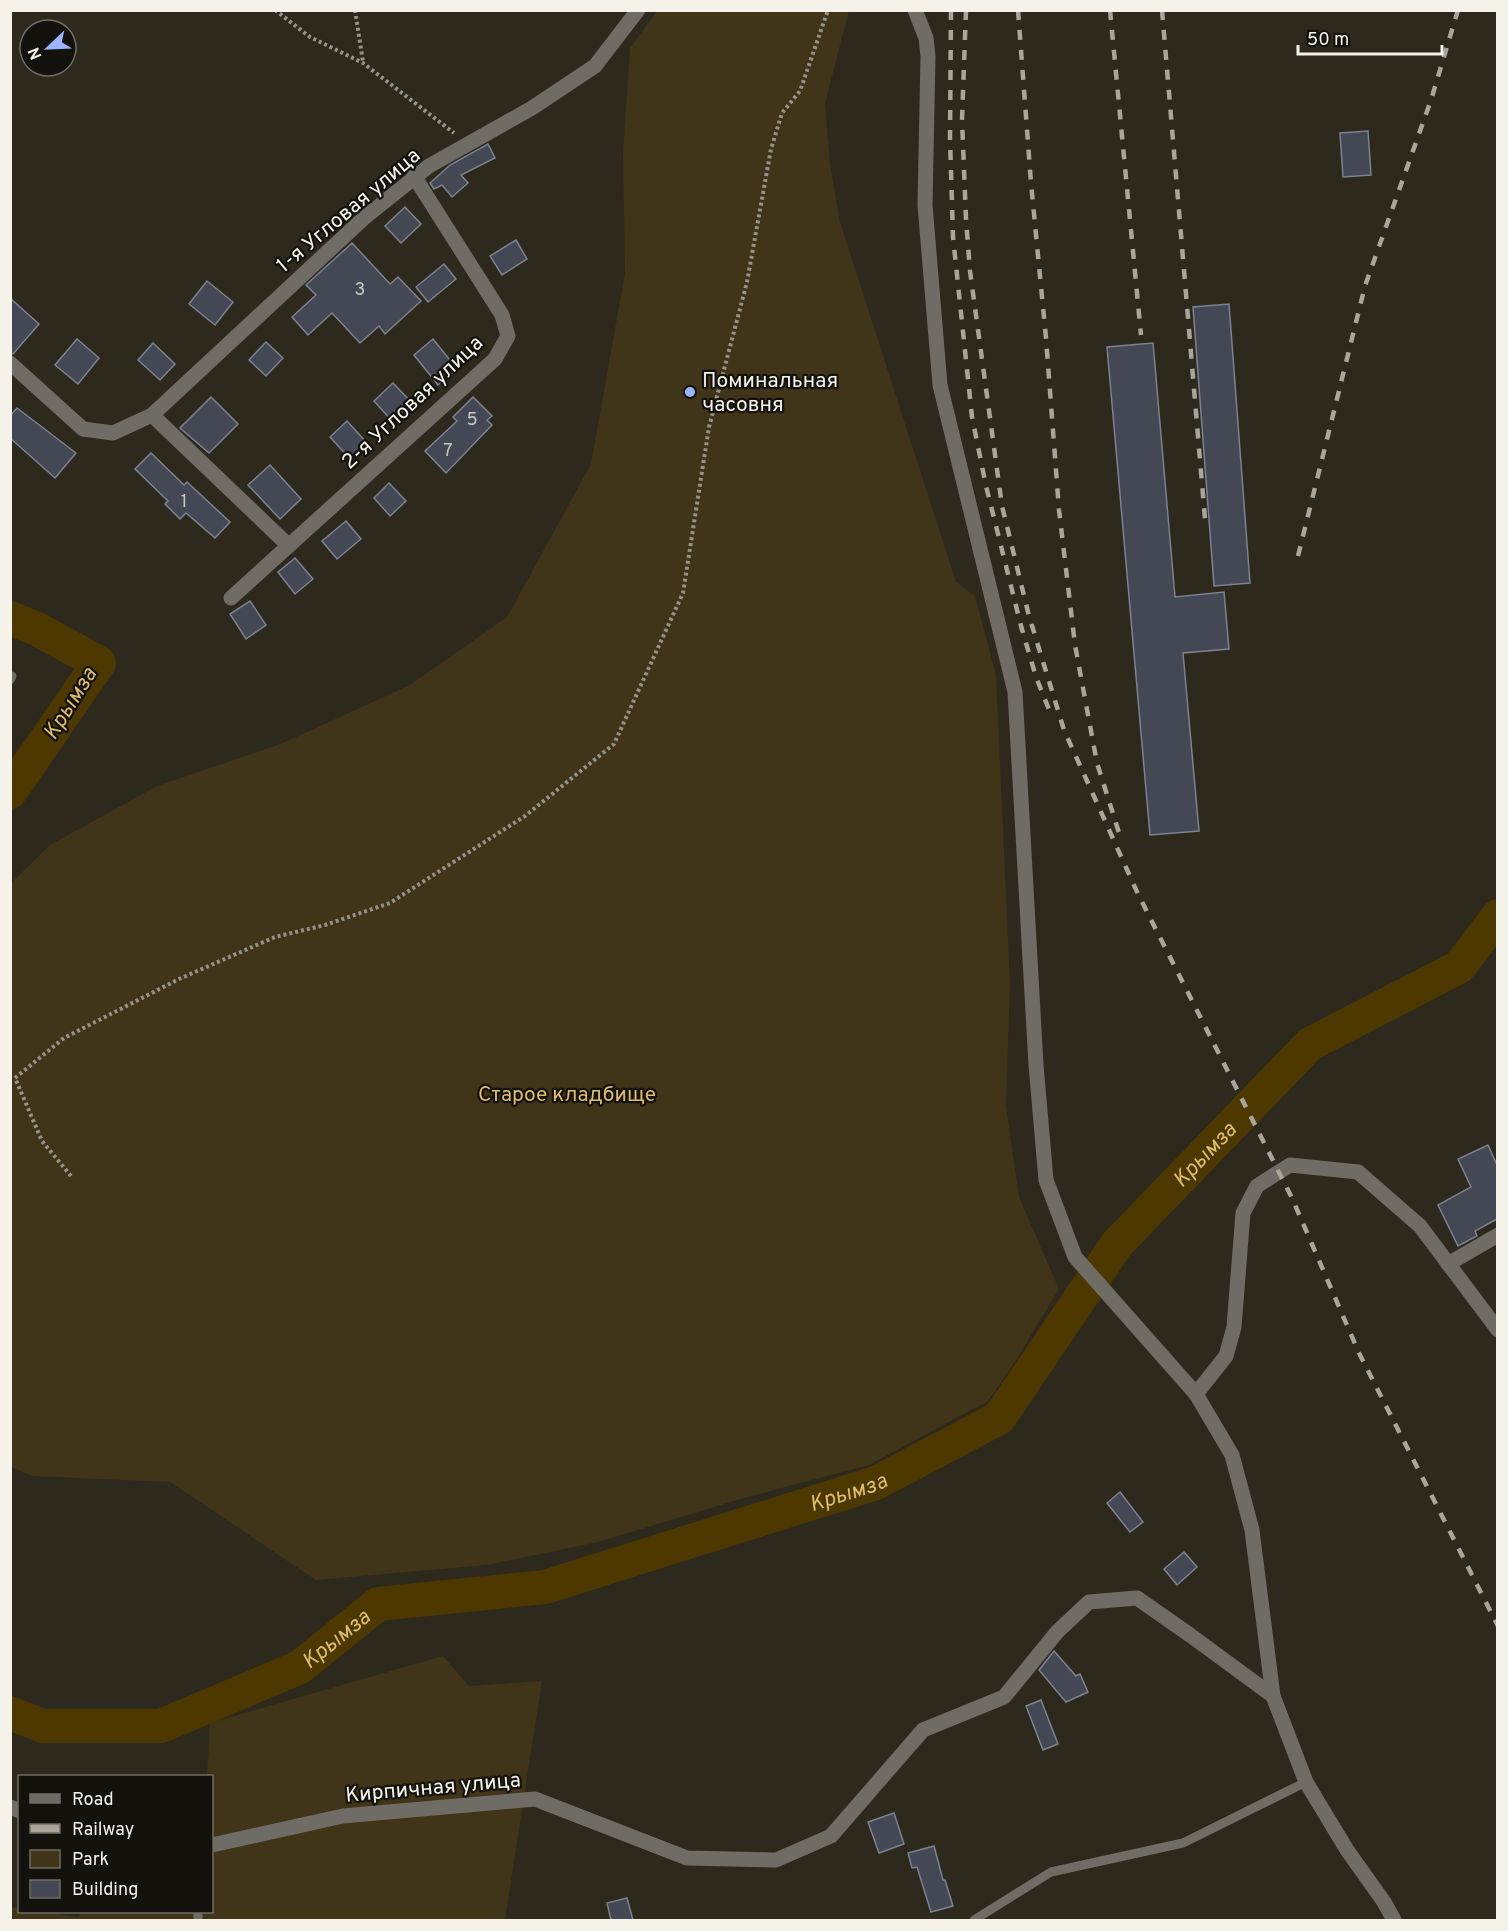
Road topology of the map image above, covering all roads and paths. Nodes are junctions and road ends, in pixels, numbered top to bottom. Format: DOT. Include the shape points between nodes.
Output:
graph roads {
  1 [pos="275,10"];
  2 [pos="355,10"];
  3 [pos="638,10"];
  4 [pos="828,10"];
  5 [pos="920,14"];
  6 [pos="363,63"];
  7 [pos="468,144"];
  8 [pos="414,176"];
  9 [pos="10,363"];
  10 [pos="152,415"];
  11 [pos="288,545"];
  12 [pos="231,598"];
  13 [pos="71,1176"];
  14 [pos="1497,1235"];
  15 [pos="1448,1264"];
  16 [pos="1497,1330"];
  17 [pos="1196,1394"];
  18 [pos="1273,1696"];
  19 [pos="1306,1782"];
  20 [pos="213,1845"];
  21 [pos="974,1920"];
  22 [pos="1394,1920"];
  1 -- 6 [label="path" via="310,37"];
  2 -- 6 [label="path"];
  3 -- 7 [label="street, 1-я Угловая улица" via="595,66"];
  4 -- 13 [label="path" via="800,91 782,113 771,149 747,282 709,427 683,594 615,744 525,816 390,903 275,938 179,979 64,1038 15,1078 42,1141"];
  5 -- 17 [label="street" via="928,56 925,205 940,385 1015,692 1046,1180 1075,1257"];
  6 -- 7 [label="path"];
  7 -- 8 [label="street, 1-я Угловая улица"];
  8 -- 10 [label="street, 1-я Угловая улица"];
  8 -- 11 [label="street, 2-я Угловая улица" via="502,315 508,336 495,359"];
  9 -- 10 [label="street, 1-я Угловая улица" via="83,429 113,432"];
  10 -- 11 [label="street"];
  11 -- 12 [label="street, 2-я Угловая улица"];
  14 -- 15 [label="street"];
  15 -- 16 [label="street"];
  15 -- 17 [label="street" via="1420,1226 1358,1172 1290,1165 1257,1186 1243,1214 1234,1327 1226,1356"];
  17 -- 18 [label="street" via="1232,1455 1249,1519"];
  18 -- 19 [label="street"];
  18 -- 20 [label="street, Кирпичная улица" via="1137,1598 1089,1602 1057,1632 1004,1696 923,1730 831,1836 776,1860 687,1858 535,1799 343,1816"];
  19 -- 21 [label="lane" via="1183,1843 1051,1872"];
  19 -- 22 [label="street"];
}
